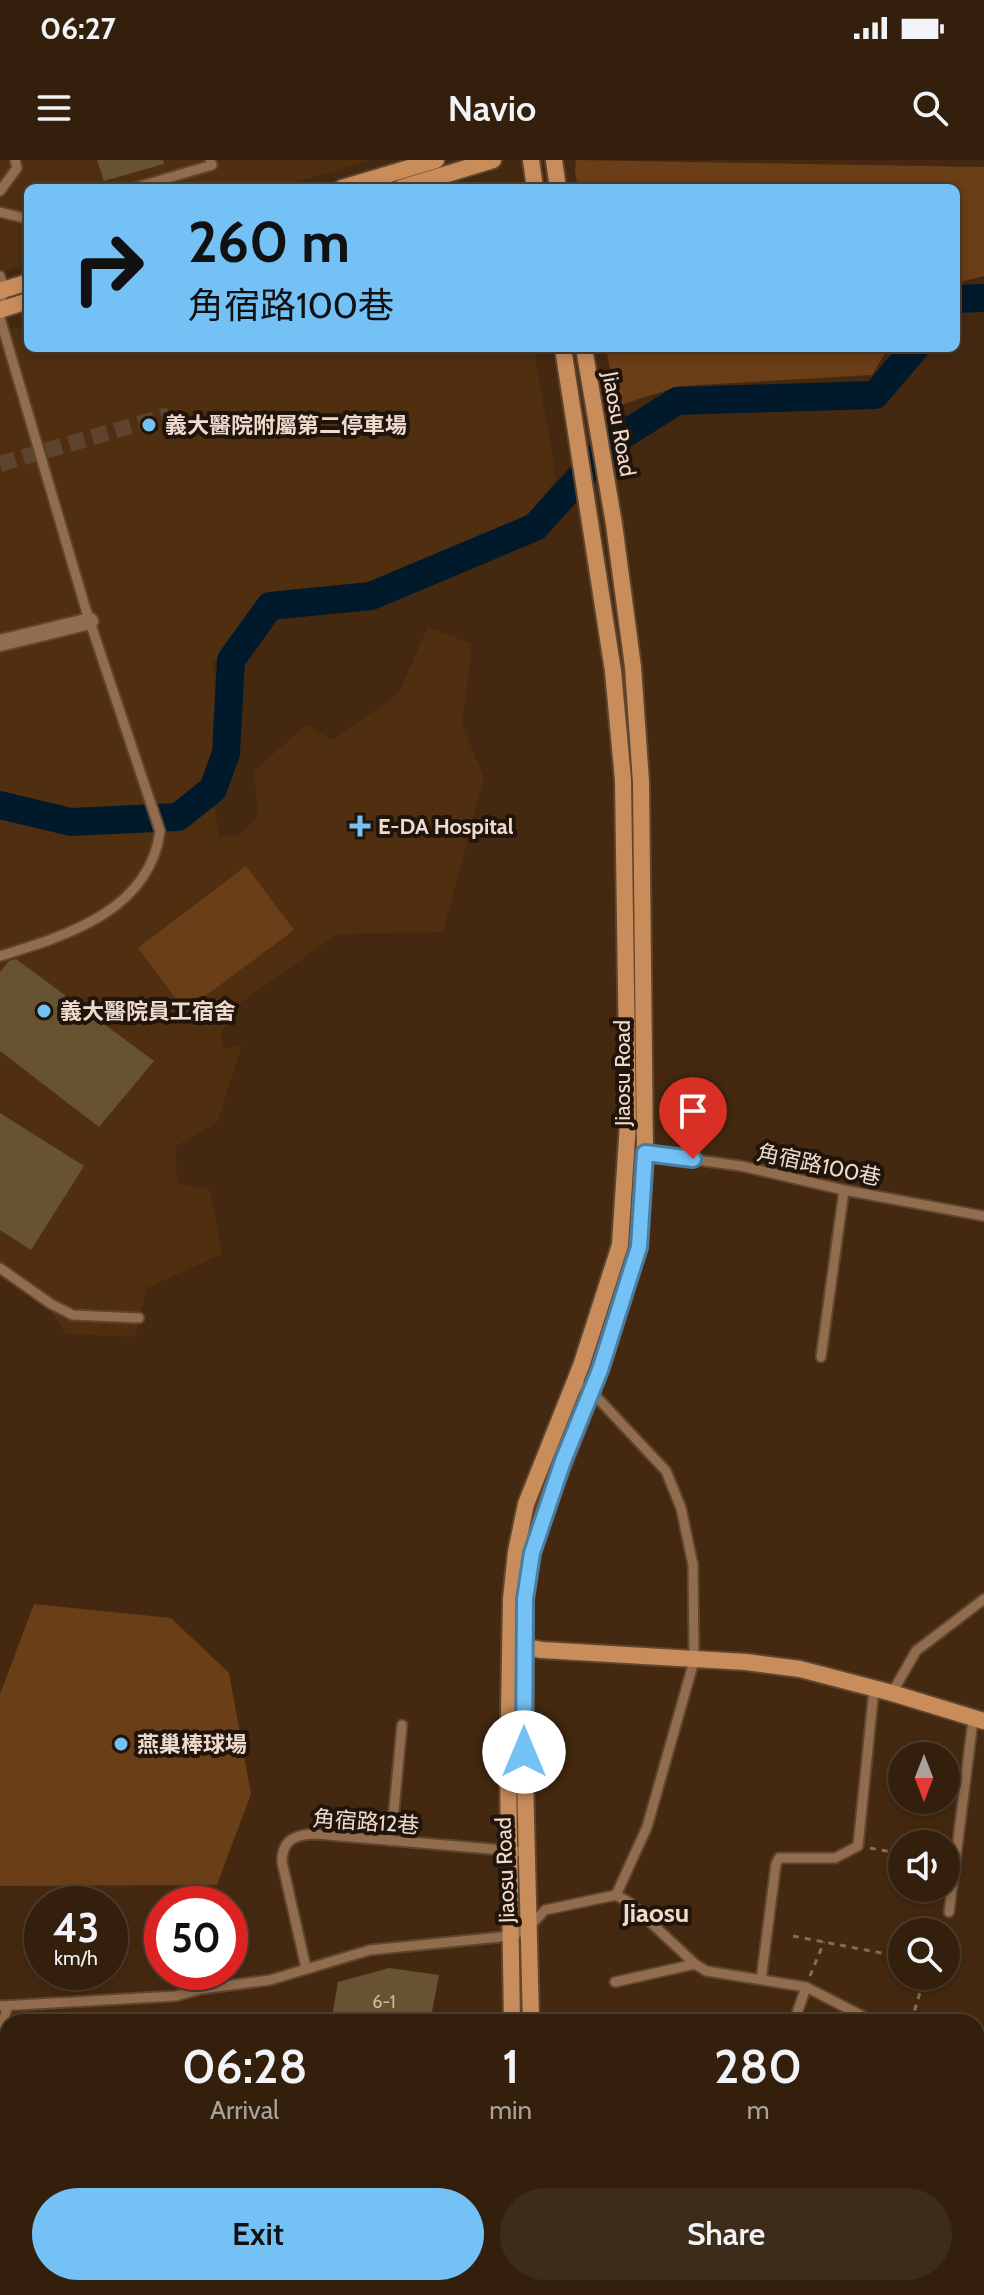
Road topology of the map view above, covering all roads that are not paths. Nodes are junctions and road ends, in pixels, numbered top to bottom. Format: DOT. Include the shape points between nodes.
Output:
graph roads {
  1 [pos="15,160"];
  2 [pos="210,160"];
  3 [pos="436,160"];
  4 [pos="493,160"];
  5 [pos="531,160"];
  6 [pos="554,160"];
  7 [pos="148,184"];
  8 [pos="355,184"];
  9 [pos="414,184"];
  10 [pos="534,184"];
  11 [pos="557,184"];
  12 [pos="0,191"];
  13 [pos="0,212"];
  14 [pos="24,218"];
  15 [pos="24,283"];
  16 [pos="1,290"];
  17 [pos="24,302"];
  18 [pos="0,310"];
  19 [pos="0,318"];
  20 [pos="564,352"];
  21 [pos="585,352"];
  22 [pos="612,513"];
  23 [pos="589,515"];
  24 [pos="90,621"];
  25 [pos="0,643"];
  26 [pos="0,956"];
  27 [pos="645,1153"];
  28 [pos="844,1190"];
  29 [pos="984,1216"];
  30 [pos="0,1268"];
  31 [pos="139,1318"];
  32 [pos="821,1357"];
  33 [pos="575,1383"];
  34 [pos="591,1391"];
  35 [pos="984,1599"];
  36 [pos="517,1645"];
  37 [pos="694,1661"];
  38 [pos="874,1689"];
  39 [pos="892,1693"];
  40 [pos="979,1720"];
  41 [pos="402,1725"];
  42 [pos="957,1830"];
  43 [pos="391,1841"];
  44 [pos="518,1852"];
  45 [pos="616,1895"];
  46 [pos="949,1902"];
  47 [pos="949,1912"];
  48 [pos="528,1928"];
  49 [pos="511,1936"];
  50 [pos="695,1964"];
  51 [pos="306,1968"];
  52 [pos="761,1980"];
  53 [pos="615,1982"];
  54 [pos="806,1987"];
  55 [pos="4,2006"];
  56 [pos="512,2014"];
  57 [pos="531,2014"];
  58 [pos="797,2014"];
  59 [pos="858,2014"];
  1 -- 12 [label="lane" via="17,168"];
  2 -- 7 [label="lane" via="212,165"];
  3 -- 8 [label="main road"];
  4 -- 9 [label="main road"];
  5 -- 10 [label="main road"];
  6 -- 11 [label="main road"];
  13 -- 14 [label="lane"];
  15 -- 16 [label="main road"];
  17 -- 18 [label="main road"];
  19 -- 24 [label="lane"];
  20 -- 23 [label="main road, Jiaosu Road"];
  21 -- 22 [label="main road, Jiaosu Road"];
  22 -- 23 [label="street"];
  22 -- 27 [label="main road, Jiaosu Road" via="633,667 641,782"];
  23 -- 33 [label="main road, Jiaosu Road" via="623,780 628,1123 620,1245"];
  24 -- 25 [label="street"];
  24 -- 26 [label="lane" via="160,831 157,854 131,892 99,919 66,936"];
  27 -- 28 [label="lane, 角宿路100巷" via="741,1166"];
  27 -- 34 [label="main road, Jiaosu Road" via="639,1247"];
  28 -- 29 [label="lane, 角宿路100巷"];
  28 -- 32 [label="lane"];
  30 -- 31 [label="lane" via="73,1315"];
  33 -- 34 [label="lane"];
  33 -- 36 [label="main road, Jiaosu Road" via="526,1504 513,1584"];
  34 -- 36 [label="main road, Jiaosu Road" via="532,1553"];
  34 -- 37 [label="lane" via="666,1471 676,1496 693,1565"];
  35 -- 39 [label="lane" via="916,1651"];
  36 -- 37 [label="main road"];
  36 -- 44 [label="main road, Jiaosu Road"];
  37 -- 38 [label="main road" via="800,1669"];
  37 -- 45 [label="lane" via="647,1827"];
  38 -- 39 [label="main road"];
  38 -- 52 [label="lane" via="858,1846 835,1858 779,1858"];
  39 -- 40 [label="main road"];
  40 -- 42 [label="lane"];
  41 -- 43 [label="lane"];
  43 -- 44 [label="lane, 角宿路12巷"];
  43 -- 51 [label="lane, 角宿路12巷" via="304,1834 284,1846 282,1862"];
  44 -- 48 [label="main road, Jiaosu Road"];
  44 -- 49 [label="main road, Jiaosu Road"];
  45 -- 48 [label="lane" via="545,1910"];
  45 -- 50 [label="lane"];
  46 -- 47 [label="lane"];
  48 -- 49 [label="lane"];
  48 -- 57 [label="main road, Jiaosu Road"];
  49 -- 51 [label="lane" via="370,1950"];
  49 -- 56 [label="main road, Jiaosu Road"];
  50 -- 52 [label="lane" via="706,1971"];
  50 -- 53 [label="lane"];
  51 -- 55 [label="lane" via="270,1980 176,1996"];
  52 -- 54 [label="lane"];
  54 -- 58 [label="lane"];
  54 -- 59 [label="lane"];
}
